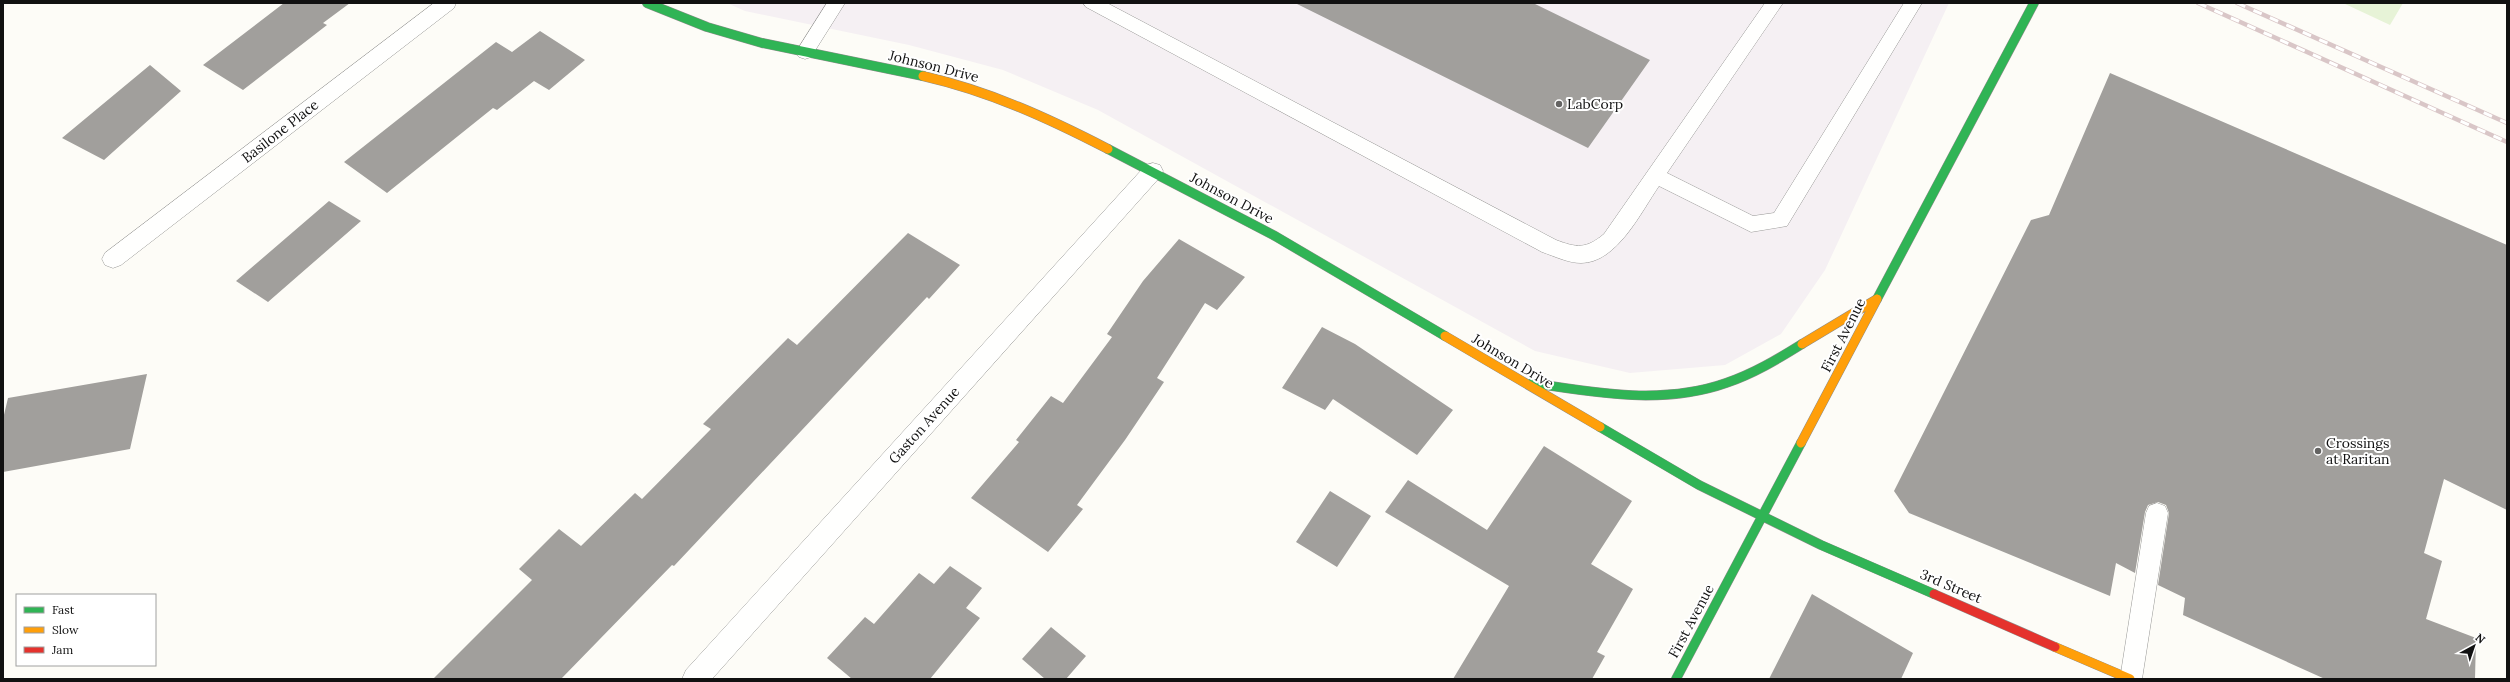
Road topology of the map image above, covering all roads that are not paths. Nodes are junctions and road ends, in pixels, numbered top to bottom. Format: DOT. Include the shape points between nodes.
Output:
graph roads {
  1 [pos="447,3"];
  2 [pos="647,3"];
  3 [pos="836,3"];
  4 [pos="1092,3"];
  5 [pos="1774,3"];
  6 [pos="1913,3"];
  7 [pos="2034,3"];
  8 [pos="805,52"];
  9 [pos="1154,171"];
  10 [pos="1656,175"];
  11 [pos="114,259"];
  12 [pos="1877,299"];
  13 [pos="1517,380"];
  14 [pos="2157,513"];
  15 [pos="1762,518"];
  16 [pos="695,679"];
  17 [pos="1676,679"];
  18 [pos="2130,679"];
  1 -- 11 [label="street, Basilone Place"];
  2 -- 8 [label="street, Johnson Drive" via="707,26 762,43"];
  3 -- 8 [label="lane"];
  4 -- 10 [label="lane" via="1564,252 1591,254 1604,247"];
  5 -- 10 [label="lane"];
  6 -- 10 [label="lane" via="1780,220 1751,224"];
  7 -- 12 [label="street, First Avenue"];
  8 -- 9 [label="street, Johnson Drive" via="933,78 981,92 1052,120"];
  9 -- 13 [label="street, Johnson Drive" via="1275,236"];
  9 -- 16 [label="street, Gaston Avenue"];
  12 -- 13 [label="street" via="1736,379 1693,391 1658,394 1578,391"];
  12 -- 15 [label="street, First Avenue"];
  13 -- 15 [label="street, Johnson Drive" via="1678,474"];
  14 -- 18 [label="lane"];
  15 -- 17 [label="street, First Avenue"];
  15 -- 18 [label="street, 3rd Street"];
}
